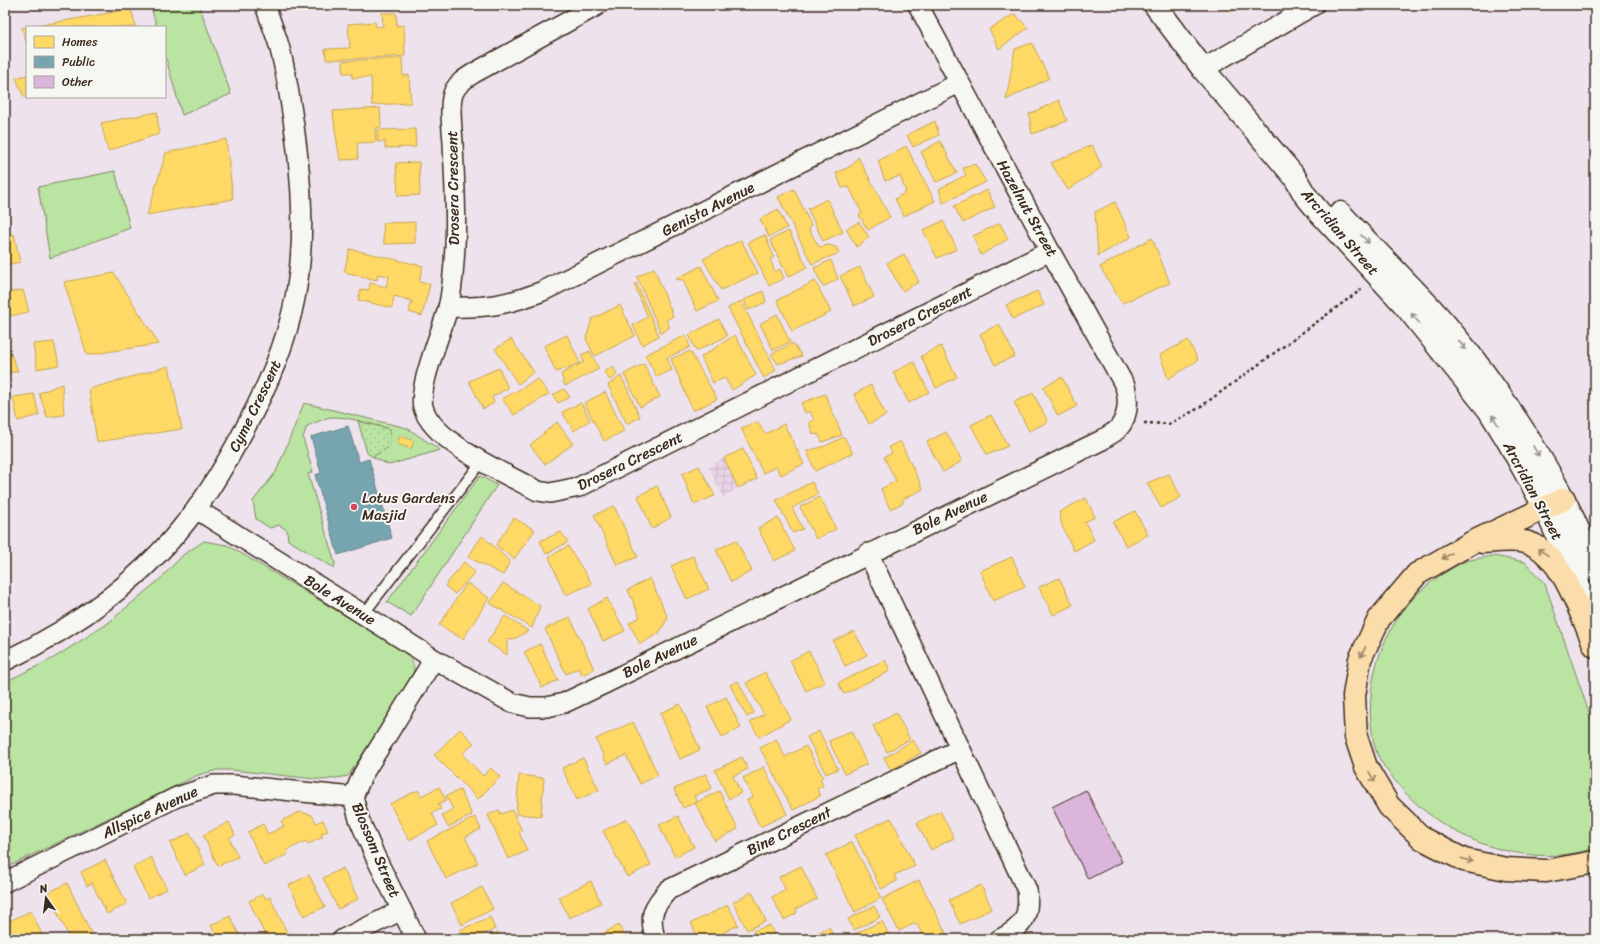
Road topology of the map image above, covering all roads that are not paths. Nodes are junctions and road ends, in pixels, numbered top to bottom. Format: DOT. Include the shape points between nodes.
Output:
graph roads {
  1 [pos="265,5"];
  2 [pos="598,5"];
  3 [pos="918,5"];
  4 [pos="1155,5"];
  5 [pos="1314,5"];
  6 [pos="1203,70"];
  7 [pos="959,83"];
  8 [pos="1294,176"];
  9 [pos="1050,251"];
  10 [pos="448,307"];
  11 [pos="1125,417"];
  12 [pos="482,461"];
  13 [pos="1554,503"];
  14 [pos="196,509"];
  15 [pos="1471,543"];
  16 [pos="868,553"];
  17 [pos="1595,570"];
  18 [pos="363,615"];
  19 [pos="1595,632"];
  20 [pos="1595,646"];
  21 [pos="434,659"];
  22 [pos="5,661"];
  23 [pos="960,749"];
  24 [pos="353,797"];
  25 [pos="1595,862"];
  26 [pos="5,882"];
  27 [pos="402,910"];
  28 [pos="343,939"];
  29 [pos="416,939"];
  30 [pos="655,939"];
  31 [pos="1000,939"];
  1 -- 14 [label="street, Cyme Crescent" via="289,87 299,160 302,238 295,298 279,358 260,402 230,457"];
  2 -- 10 [label="street, Drosera Crescent" via="474,73 460,83 453,93 456,245"];
  3 -- 7 [label="street, Hazelnut Street"];
  4 -- 6 [label="street"];
  5 -- 6 [label="street"];
  6 -- 8 [label="street"];
  7 -- 9 [label="street, Hazelnut Street"];
  7 -- 10 [label="street, Genista Avenue" via="543,291 496,306"];
  13 -- 8 [label="street, Arcridian Street, one-way" via="1508,441 1489,410 1379,277 1320,213"];
  8 -- 13 [label="street, Arcridian Street, one-way" via="1325,197 1447,327 1523,429"];
  9 -- 11 [label="street, Hazelnut Street" via="1125,386 1128,401"];
  9 -- 12 [label="street, Drosera Crescent" via="579,487 550,493 538,491"];
  10 -- 12 [label="street, Drosera Crescent" via="423,391 423,407 428,419 440,433 457,448"];
  11 -- 16 [label="street, Bole Avenue" via="1118,429 1102,440"];
  12 -- 18 [label="lane"];
  13 -- 15 [label="highway"];
  13 -- 17 [label="street, Arcridian Street"];
  13 -- 19 [label="street, Arcridian Street"];
  14 -- 18 [label="street, Bole Avenue"];
  14 -- 22 [label="street, Cyme Crescent" via="155,558 128,583 68,627"];
  20 -- 15 [label="highway, one-way" via="1563,574 1551,557 1533,545 1513,540"];
  15 -- 25 [label="highway, one-way" via="1417,574 1380,619 1360,659 1354,696 1355,724 1356,738 1366,767 1389,806 1423,839 1464,860 1506,869 1546,871"];
  16 -- 21 [label="street, Bole Avenue" via="564,703 530,708 512,703"];
  16 -- 23 [label="street"];
  18 -- 21 [label="street, Bole Avenue"];
  21 -- 24 [label="street, Blossom Street" via="363,774"];
  23 -- 30 [label="street, Bine Crescent" via="668,890 651,916"];
  23 -- 31 [label="street" via="1027,890 1027,914 1010,934"];
  24 -- 26 [label="street, Allspice Avenue" via="233,784 214,785 177,797"];
  24 -- 27 [label="street, Blossom Street" via="359,819"];
  27 -- 28 [label="street"];
  27 -- 29 [label="street, Blossom Street"];
}
